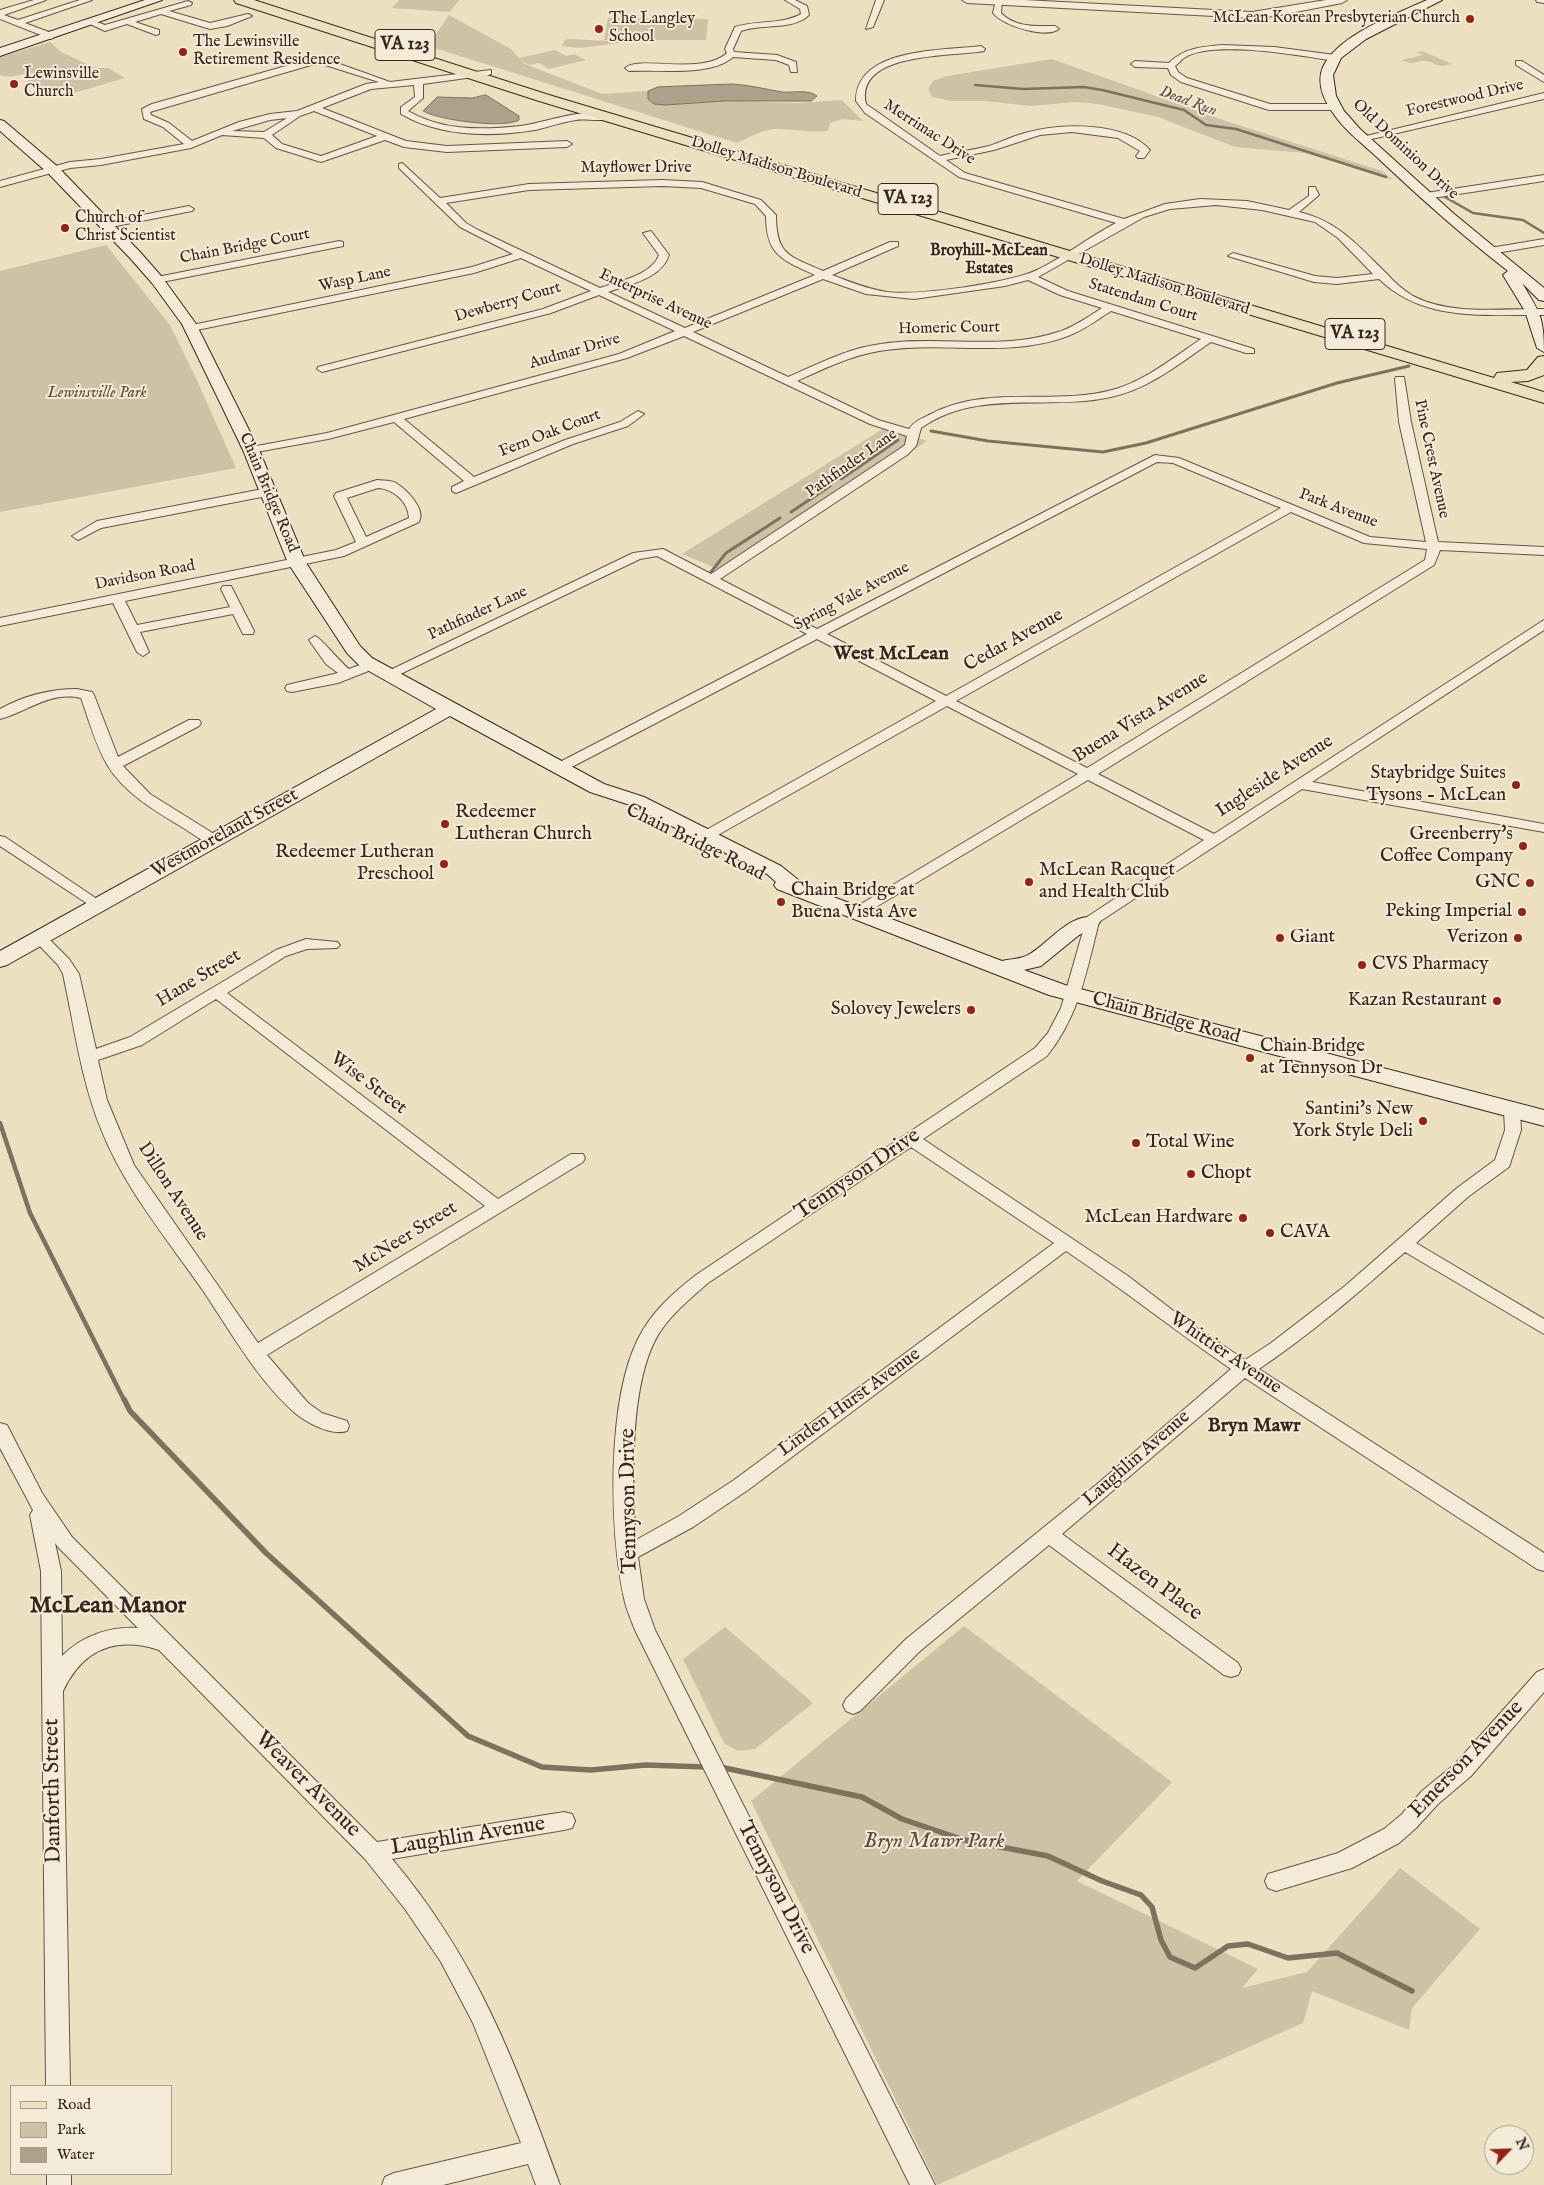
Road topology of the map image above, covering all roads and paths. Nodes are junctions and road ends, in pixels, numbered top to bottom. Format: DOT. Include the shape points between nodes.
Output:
graph roads {
  1 [pos="42,0"];
  2 [pos="88,0"];
  3 [pos="175,0"];
  4 [pos="241,0"];
  5 [pos="268,0"];
  6 [pos="789,0"];
  7 [pos="880,0"];
  8 [pos="967,0"];
  9 [pos="1342,0"];
  10 [pos="1436,0"];
  11 [pos="1540,0"];
  12 [pos="1544,1"];
  13 [pos="999,2"];
  14 [pos="188,3"];
  15 [pos="158,6"];
  16 [pos="0,14"];
  17 [pos="248,16"];
  18 [pos="126,21"];
  19 [pos="20,22"];
  20 [pos="94,24"];
  21 [pos="868,27"];
  22 [pos="1055,29"];
  23 [pos="156,32"];
  24 [pos="55,34"];
  25 [pos="981,50"];
  26 [pos="0,52"];
  27 [pos="731,54"];
  28 [pos="412,55"];
  29 [pos="1335,58"];
  30 [pos="1519,63"];
  31 [pos="1135,64"];
  32 [pos="1171,66"];
  33 [pos="629,68"];
  34 [pos="794,70"];
  35 [pos="480,73"];
  36 [pos="1544,79"];
  37 [pos="437,80"];
  38 [pos="418,82"];
  39 [pos="390,84"];
  40 [pos="530,94"];
  41 [pos="1544,96"];
  42 [pos="1335,107"];
  43 [pos="314,108"];
  44 [pos="299,114"];
  45 [pos="611,118"];
  46 [pos="1,124"];
  47 [pos="221,134"];
  48 [pos="266,135"];
  49 [pos="384,137"];
  50 [pos="1363,138"];
  51 [pos="567,144"];
  52 [pos="191,145"];
  53 [pos="1142,156"];
  54 [pos="938,158"];
  55 [pos="402,166"];
  56 [pos="53,170"];
  57 [pos="1544,178"];
  58 [pos="0,184"];
  59 [pos="1312,189"];
  60 [pos="1426,196"];
  61 [pos="438,201"];
  62 [pos="189,209"];
  63 [pos="1291,213"];
  64 [pos="1126,223"];
  65 [pos="106,225"];
  66 [pos="648,233"];
  67 [pos="1544,242"];
  68 [pos="339,244"];
  69 [pos="894,244"];
  70 [pos="1490,251"];
  71 [pos="1074,253"];
  72 [pos="522,254"];
  73 [pos="1233,256"];
  74 [pos="822,275"];
  75 [pos="1383,276"];
  76 [pos="1029,277"];
  77 [pos="157,280"];
  78 [pos="600,292"];
  79 [pos="1544,297"];
  80 [pos="1109,308"];
  81 [pos="1538,311"];
  82 [pos="192,328"];
  83 [pos="684,332"];
  84 [pos="1209,339"];
  85 [pos="1544,348"];
  86 [pos="1250,351"];
  87 [pos="1544,361"];
  88 [pos="322,369"];
  89 [pos="1503,377"];
  90 [pos="1400,379"];
  91 [pos="788,381"];
  92 [pos="1544,389"];
  93 [pos="1544,398"];
  94 [pos="638,414"];
  95 [pos="396,418"];
  96 [pos="912,434"];
  97 [pos="251,450"];
  98 [pos="1161,458"];
  99 [pos="472,482"];
  100 [pos="456,489"];
  101 [pos="268,492"];
  102 [pos="1290,508"];
  103 [pos="78,536"];
  104 [pos="363,543"];
  105 [pos="1433,546"];
  106 [pos="1544,551"];
  107 [pos="297,562"];
  108 [pos="712,579"];
  109 [pos="227,589"];
  110 [pos="117,598"];
  111 [pos="237,609"];
  112 [pos="0,622"];
  113 [pos="1544,624"];
  114 [pos="132,630"];
  115 [pos="248,631"];
  116 [pos="817,634"];
  117 [pos="315,640"];
  118 [pos="143,652"];
  119 [pos="371,665"];
  120 [pos="348,675"];
  121 [pos="387,675"];
  122 [pos="292,688"];
  123 [pos="947,700"];
  124 [pos="449,708"];
  125 [pos="0,715"];
  126 [pos="194,723"];
  127 [pos="114,765"];
  128 [pos="559,768"];
  129 [pos="1089,774"];
  130 [pos="1300,784"];
  131 [pos="596,788"];
  132 [pos="1544,828"];
  133 [pos="704,836"];
  134 [pos="0,840"];
  135 [pos="214,840"];
  136 [pos="1214,840"];
  137 [pos="798,889"];
  138 [pos="99,905"];
  139 [pos="856,913"];
  140 [pos="1090,922"];
  141 [pos="40,938"];
  142 [pos="332,945"];
  143 [pos="0,960"];
  144 [pos="1000,968"];
  145 [pos="216,992"];
  146 [pos="1073,994"];
  147 [pos="90,1057"];
  148 [pos="1512,1111"];
  149 [pos="1544,1118"];
  150 [pos="911,1139"];
  151 [pos="577,1158"];
  152 [pos="497,1207"];
  153 [pos="1065,1243"];
  154 [pos="1404,1244"];
  155 [pos="1544,1327"];
  156 [pos="255,1353"];
  157 [pos="1246,1369"];
  158 [pos="340,1426"];
  159 [pos="0,1430"];
  160 [pos="35,1498"];
  161 [pos="1048,1534"];
  162 [pos="628,1553"];
  163 [pos="1544,1563"];
  164 [pos="165,1644"];
  165 [pos="1231,1669"];
  166 [pos="1544,1678"];
  167 [pos="52,1695"];
  168 [pos="853,1705"];
  169 [pos="564,1821"];
  170 [pos="373,1852"];
  171 [pos="1276,1881"];
  172 [pos="58,2085"];
  173 [pos="535,2151"];
  174 [pos="394,2185"];
  175 [pos="548,2185"];
  176 [pos="923,2185"];
  1 -- 16 [label="street"];
  2 -- 19 [label="street"];
  3 -- 20 [label="main road"];
  4 -- 28 [label="main road, Dolley Madison Boulevard / VA 123"];
  5 -- 35 [label="main road, Dolley Madison Boulevard / VA 123"];
  6 -- 27 [label="street" via="804,8 806,15 792,21 758,23 738,29 729,49"];
  7 -- 21 [label="street"];
  8 -- 13 [label="street"];
  9 -- 13 [label="street" via="1252,15"];
  10 -- 29 [label="main road" via="1357,40"];
  11 -- 12 [label="street"];
  13 -- 22 [label="street" via="997,13 1008,22 1028,28"];
  14 -- 15 [label="street"];
  15 -- 17 [label="street" via="210,26"];
  15 -- 18 [label="street"];
  15 -- 24 [label="main road"];
  16 -- 19 [label="street"];
  18 -- 20 [label="street" via="105,28"];
  18 -- 23 [label="street"];
  19 -- 24 [label="street"];
  20 -- 24 [label="main road"];
  24 -- 26 [label="main road"];
  25 -- 54 [label="street, Merrimac Drive" via="901,60 882,66 867,77 860,98 863,107"];
  27 -- 33 [label="street" via="725,61 714,64"];
  27 -- 34 [label="street" via="784,60 793,64"];
  28 -- 35 [label="main road, Dolley Madison Boulevard / VA 123"];
  28 -- 37 [label="main road" via="450,73 450,76"];
  29 -- 32 [label="street" via="1230,46 1184,55"];
  29 -- 42 [label="main road, Old Dominion Drive" via="1326,77"];
  30 -- 36 [label="street"];
  31 -- 32 [label="street"];
  32 -- 42 [label="street" via="1174,73 1184,80 1259,105 1291,109"];
  35 -- 37 [label="street"];
  35 -- 40 [label="main road, Dolley Madison Boulevard / VA 123"];
  35 -- 71 [label="main road, Dolley Madison Boulevard / VA 123"];
  37 -- 38 [label="street"];
  37 -- 40 [label="main road" via="479,80"];
  38 -- 39 [label="street"];
  38 -- 45 [label="street" via="419,98 404,112 447,128 520,128 580,115"];
  39 -- 43 [label="street" via="360,89"];
  39 -- 52 [label="street" via="323,61 310,62 145,111 147,117 166,125"];
  40 -- 45 [label="main road, Dolley Madison Boulevard / VA 123"];
  41 -- 50 [label="street, Forestwood Drive"];
  42 -- 50 [label="main road, Old Dominion Drive"];
  43 -- 44 [label="street"];
  43 -- 49 [label="street"];
  44 -- 47 [label="street" via="242,124"];
  44 -- 48 [label="street"];
  45 -- 71 [label="main road, Dolley Madison Boulevard / VA 123"];
  46 -- 56 [label="main road, Chain Bridge Road"];
  47 -- 48 [label="street"];
  47 -- 52 [label="street"];
  48 -- 49 [label="street" via="279,146 321,159"];
  49 -- 51 [label="street" via="404,144 447,148"];
  50 -- 60 [label="main road, Old Dominion Drive"];
  52 -- 56 [label="street"];
  53 -- 54 [label="street" via="1145,150 1128,138 1087,130 1066,130 1027,135 991,147"];
  54 -- 64 [label="street, Merrimac Drive" via="969,178"];
  55 -- 61 [label="street, Enterprise Avenue"];
  56 -- 58 [label="street"];
  56 -- 65 [label="main road, Chain Bridge Road"];
  57 -- 60 [label="street"];
  59 -- 63 [label="street" via="1312,198"];
  60 -- 70 [label="main road, Old Dominion Drive"];
  61 -- 72 [label="street, Enterprise Avenue" via="472,230"];
  61 -- 74 [label="street, Mayflower Drive" via="529,187 676,182 715,187 751,198 764,206 771,215 772,240 780,252 796,264"];
  62 -- 65 [label="street"];
  63 -- 64 [label="street, Mayflower Drive" via="1246,204 1197,202 1154,210"];
  63 -- 75 [label="street, Mayflower Drive" via="1330,226"];
  64 -- 71 [label="street, Mayflower Drive"];
  65 -- 77 [label="main road, Chain Bridge Road"];
  66 -- 78 [label="street, Dewberry Court" via="662,250 664,260 649,273"];
  67 -- 70 [label="street"];
  68 -- 77 [label="street, Chain Bridge Court"];
  69 -- 74 [label="street, Audmar Drive"];
  70 -- 79 [label="main road, Old Dominion Drive" via="1514,267"];
  70 -- 81 [label="main road, Old Dominion Drive"];
  71 -- 76 [label="street, Mayflower Drive"];
  71 -- 89 [label="main road, Dolley Madison Boulevard / VA 123"];
  71 -- 93 [label="main road, Dolley Madison Boulevard / VA 123"];
  72 -- 78 [label="street, Enterprise Avenue"];
  72 -- 82 [label="street, Wasp Lane" via="474,270"];
  73 -- 75 [label="street" via="1314,279 1337,281"];
  74 -- 76 [label="street, Mayflower Drive" via="866,291 900,296"];
  74 -- 83 [label="street, Audmar Drive"];
  75 -- 81 [label="street, Mayflower Drive" via="1405,296 1431,306"];
  76 -- 80 [label="street, Statendam Court" via="1064,294"];
  77 -- 82 [label="main road, Chain Bridge Road"];
  78 -- 83 [label="street, Enterprise Avenue"];
  78 -- 88 [label="street, Dewberry Court" via="539,313"];
  80 -- 84 [label="street, Statendam Court"];
  80 -- 91 [label="street, Homeric Court" via="1050,338 1006,344 880,348 852,354"];
  81 -- 85 [label="main road, Old Dominion Drive"];
  82 -- 97 [label="main road, Chain Bridge Road"];
  83 -- 91 [label="street, Enterprise Avenue"];
  83 -- 95 [label="street, Audmar Drive" via="608,360"];
  84 -- 86 [label="street, Statendam Court"];
  84 -- 96 [label="street, Pathfinder Lane" via="1129,388 1090,396 982,400 922,423"];
  87 -- 89 [label="main road" via="1535,374"];
  89 -- 92 [label="main road, Dolley Madison Boulevard / VA 123"];
  90 -- 105 [label="street, Pine Crest Avenue" via="1405,422"];
  91 -- 96 [label="street, Enterprise Avenue" via="874,422"];
  94 -- 99 [label="street, Fern Oak Court" via="624,424 569,442"];
  95 -- 97 [label="street, Audmar Drive" via="328,436"];
  95 -- 99 [label="street"];
  96 -- 108 [label="street, Pathfinder Lane" via="911,444 903,452"];
  97 -- 101 [label="main road, Chain Bridge Road"];
  98 -- 102 [label="street, Park Avenue" via="1175,460"];
  98 -- 116 [label="street, Spring Vale Avenue" via="1147,462"];
  99 -- 100 [label="street, Fern Oak Court"];
  101 -- 103 [label="street" via="97,525"];
  101 -- 107 [label="main road, Chain Bridge Road"];
  102 -- 105 [label="street, Park Avenue" via="1368,540"];
  102 -- 123 [label="street, Cedar Avenue"];
  104 -- 104 [label="street, Davidson Road" via="416,519 408,501 391,484 377,484 340,496"];
  104 -- 107 [label="street, Davidson Road" via="336,554"];
  105 -- 106 [label="street, Park Avenue"];
  105 -- 129 [label="street, Buena Vista Avenue" via="1434,557 1426,566"];
  107 -- 110 [label="street, Davidson Road"];
  107 -- 119 [label="main road, Chain Bridge Road" via="346,640"];
  108 -- 116 [label="street"];
  108 -- 121 [label="street, Pathfinder Lane" via="666,555 652,552 637,556"];
  109 -- 111 [label="street"];
  110 -- 112 [label="street, Davidson Road"];
  110 -- 114 [label="street"];
  111 -- 114 [label="street"];
  111 -- 115 [label="street"];
  113 -- 130 [label="street, Ingleside Avenue"];
  114 -- 118 [label="street"];
  116 -- 123 [label="street"];
  116 -- 128 [label="street, Spring Vale Avenue"];
  117 -- 120 [label="street" via="331,661"];
  119 -- 120 [label="street"];
  119 -- 121 [label="main road, Chain Bridge Road"];
  120 -- 122 [label="street"];
  121 -- 124 [label="main road, Chain Bridge Road"];
  123 -- 129 [label="street"];
  123 -- 133 [label="street, Cedar Avenue"];
  124 -- 128 [label="main road, Chain Bridge Road"];
  124 -- 135 [label="main road, Westmoreland Street"];
  125 -- 127 [label="street" via="46,697 77,692 87,695"];
  126 -- 127 [label="street"];
  127 -- 135 [label="street" via="152,801"];
  128 -- 131 [label="main road, Chain Bridge Road"];
  129 -- 136 [label="street"];
  129 -- 139 [label="street, Buena Vista Avenue"];
  130 -- 132 [label="street"];
  130 -- 136 [label="street, Ingleside Avenue"];
  131 -- 133 [label="main road, Chain Bridge Road" via="637,801"];
  131 -- 137 [label="main road, Chain Bridge Road" via="623,809 690,845 761,879"];
  133 -- 137 [label="main road, Chain Bridge Road" via="774,870"];
  134 -- 138 [label="street"];
  135 -- 138 [label="main road, Westmoreland Street"];
  136 -- 140 [label="street, Ingleside Avenue"];
  137 -- 139 [label="main road, Chain Bridge Road"];
  138 -- 141 [label="main road, Westmoreland Street"];
  139 -- 144 [label="main road, Chain Bridge Road"];
  140 -- 144 [label="main road" via="1072,931 1034,960"];
  140 -- 146 [label="street"];
  141 -- 143 [label="main road, Westmoreland Street"];
  141 -- 147 [label="street, Dillon Avenue" via="64,962 71,974"];
  142 -- 145 [label="street, Hane Street" via="293,947"];
  144 -- 146 [label="main road, Chain Bridge Road"];
  145 -- 147 [label="street, Hane Street" via="136,1041"];
  145 -- 152 [label="street, Wise Street"];
  146 -- 148 [label="main road, Chain Bridge Road"];
  146 -- 150 [label="street, Tennyson Drive" via="1059,1029 1041,1052"];
  147 -- 156 [label="street, Dillon Avenue" via="99,1100 126,1166"];
  148 -- 149 [label="main road, Chain Bridge Road"];
  148 -- 154 [label="street, Laughlin Avenue" via="1513,1130 1503,1163 1463,1192"];
  150 -- 153 [label="street, Whittier Avenue"];
  150 -- 162 [label="street, Tennyson Drive" via="702,1279 670,1307 646,1338 634,1375 628,1415"];
  151 -- 152 [label="street, McNeer Street"];
  152 -- 156 [label="street, McNeer Street"];
  153 -- 157 [label="street, Whittier Avenue"];
  153 -- 162 [label="street, Linden Hurst Avenue" via="768,1464 687,1521"];
  154 -- 155 [label="street"];
  154 -- 157 [label="street, Laughlin Avenue" via="1351,1290"];
  156 -- 158 [label="street, Dillon Avenue" via="301,1408 315,1418"];
  157 -- 161 [label="street, Laughlin Avenue" via="1230,1379"];
  157 -- 163 [label="street, Whittier Avenue" via="1332,1428"];
  159 -- 160 [label="street, Weaver Avenue"];
  160 -- 164 [label="street, Weaver Avenue" via="65,1542"];
  160 -- 167 [label="street, Danforth Street" via="51,1571"];
  161 -- 165 [label="street, Hazen Place"];
  161 -- 168 [label="street, Laughlin Avenue" via="913,1645"];
  162 -- 176 [label="street, Tennyson Drive" via="633,1595 640,1617"];
  164 -- 167 [label="street" via="150,1637 133,1635 100,1641 68,1662"];
  164 -- 170 [label="street, Weaver Avenue"];
  166 -- 171 [label="street, Emerson Avenue" via="1463,1770 1434,1794 1404,1826 1369,1849 1326,1869"];
  167 -- 172 [label="street, Danforth Street"];
  169 -- 170 [label="street, Laughlin Avenue"];
  170 -- 173 [label="street, Weaver Avenue" via="424,1917 470,1991 495,2044"];
  173 -- 174 [label="street"];
  173 -- 175 [label="street, Weaver Avenue"];
}
